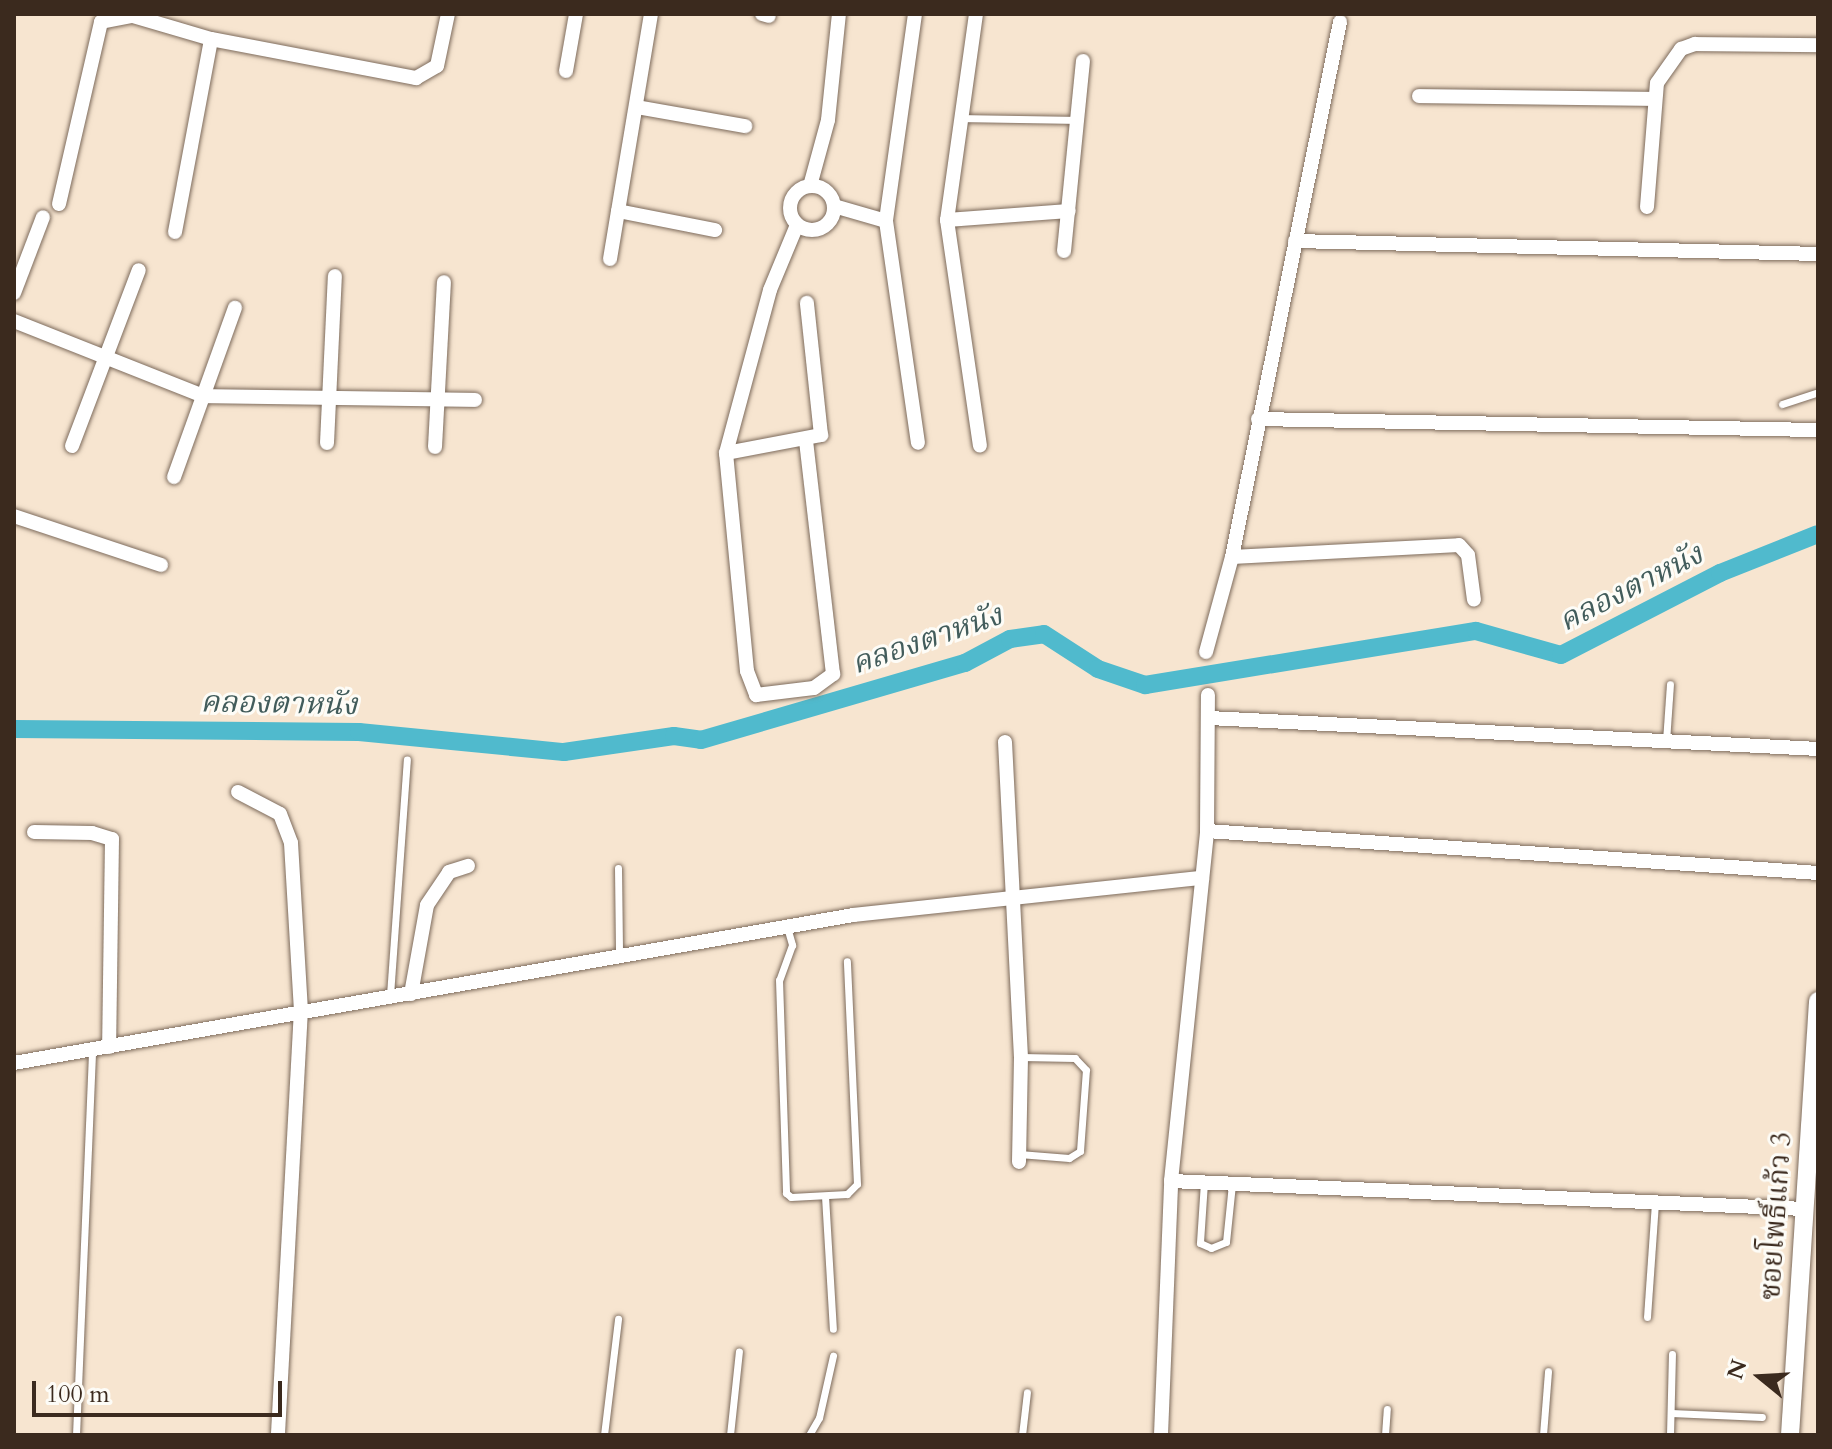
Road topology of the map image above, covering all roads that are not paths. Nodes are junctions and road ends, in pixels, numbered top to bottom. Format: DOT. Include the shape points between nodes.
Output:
graph roads {
  1 [pos="448,14"];
  2 [pos="576,14"];
  3 [pos="651,14"];
  4 [pos="839,14"];
  5 [pos="915,14"];
  6 [pos="976,14"];
  7 [pos="1340,22"];
  8 [pos="211,39"];
  9 [pos="1818,45"];
  10 [pos="1083,61"];
  11 [pos="566,71"];
  12 [pos="1419,96"];
  13 [pos="1654,99"];
  14 [pos="637,107"];
  15 [pos="960,118"];
  16 [pos="1077,120"];
  17 [pos="745,126"];
  18 [pos="810,186"];
  19 [pos="59,204"];
  20 [pos="834,206"];
  21 [pos="1647,207"];
  22 [pos="618,211"];
  23 [pos="1069,211"];
  24 [pos="43,217"];
  25 [pos="947,220"];
  26 [pos="886,221"];
  27 [pos="797,225"];
  28 [pos="715,230"];
  29 [pos="175,232"];
  30 [pos="1295,241"];
  31 [pos="1064,251"];
  32 [pos="1818,254"];
  33 [pos="610,259"];
  34 [pos="139,270"];
  35 [pos="335,276"];
  36 [pos="444,282"];
  37 [pos="14,293"];
  38 [pos="807,303"];
  39 [pos="235,308"];
  40 [pos="14,321"];
  41 [pos="106,356"];
  42 [pos="1818,392"];
  43 [pos="203,396"];
  44 [pos="327,398"];
  45 [pos="437,400"];
  46 [pos="475,400"];
  47 [pos="1782,404"];
  48 [pos="1258,419"];
  49 [pos="1818,430"];
  50 [pos="806,440"];
  51 [pos="327,443"];
  52 [pos="918,443"];
  53 [pos="72,446"];
  54 [pos="980,446"];
  55 [pos="435,447"];
  56 [pos="726,453"];
  57 [pos="174,477"];
  58 [pos="14,516"];
  59 [pos="1232,557"];
  60 [pos="161,565"];
  61 [pos="1474,600"];
  62 [pos="1206,652"];
  63 [pos="1670,684"];
  64 [pos="1208,695"];
  65 [pos="1209,718"];
  66 [pos="1666,741"];
  67 [pos="1005,742"];
  68 [pos="1818,749"];
  69 [pos="407,760"];
  70 [pos="238,792"];
  71 [pos="1207,831"];
  72 [pos="34,832"];
  73 [pos="468,866"];
  74 [pos="618,868"];
  75 [pos="1818,873"];
  76 [pos="1202,878"];
  77 [pos="1015,895"];
  78 [pos="787,927"];
  79 [pos="619,955"];
  80 [pos="847,961"];
  81 [pos="411,994"];
  82 [pos="390,998"];
  83 [pos="1818,1001"];
  84 [pos="301,1009"];
  85 [pos="109,1047"];
  86 [pos="92,1050"];
  87 [pos="1816,1053"];
  88 [pos="1021,1057"];
  89 [pos="14,1063"];
  90 [pos="1019,1158"];
  91 [pos="1171,1181"];
  92 [pos="1204,1182"];
  93 [pos="1232,1184"];
  94 [pos="825,1196"];
  95 [pos="1655,1204"];
  96 [pos="1804,1209"];
  97 [pos="1647,1317"];
  98 [pos="618,1319"];
  99 [pos="833,1329"];
  100 [pos="739,1351"];
  101 [pos="1672,1354"];
  102 [pos="833,1356"];
  103 [pos="1548,1371"];
  104 [pos="1027,1392"];
  105 [pos="1387,1409"];
  106 [pos="1671,1413"];
  107 [pos="1762,1417"];
  108 [pos="76,1435"];
  109 [pos="278,1435"];
  110 [pos="604,1435"];
  111 [pos="730,1435"];
  112 [pos="809,1435"];
  113 [pos="1022,1435"];
  114 [pos="1161,1435"];
  115 [pos="1385,1435"];
  116 [pos="1543,1435"];
  117 [pos="1670,1435"];
  118 [pos="1790,1435"];
  1 -- 8 [label="street" via="437,66 416,78"];
  2 -- 11 [label="street"];
  3 -- 14 [label="street"];
  4 -- 18 [label="street" via="828,120"];
  5 -- 26 [label="street"];
  6 -- 15 [label="street"];
  7 -- 30 [label="street"];
  8 -- 19 [label="street" via="133,16 101,22"];
  8 -- 29 [label="street"];
  9 -- 13 [label="street" via="1695,44 1681,49 1662,71"];
  10 -- 16 [label="street"];
  12 -- 13 [label="street"];
  13 -- 21 [label="street"];
  14 -- 17 [label="street"];
  14 -- 22 [label="street"];
  15 -- 16 [label="lane"];
  15 -- 25 [label="street"];
  16 -- 23 [label="street"];
  18 -- 20 [label="street" via="827,191"];
  18 -- 27 [label="street" via="791,201"];
  20 -- 26 [label="street"];
  20 -- 27 [label="street" via="822,228"];
  22 -- 28 [label="street"];
  22 -- 33 [label="street"];
  23 -- 25 [label="street"];
  23 -- 31 [label="street"];
  24 -- 37 [label="street"];
  25 -- 54 [label="street"];
  26 -- 52 [label="street"];
  27 -- 56 [label="street" via="770,290"];
  30 -- 32 [label="street"];
  30 -- 48 [label="street"];
  34 -- 41 [label="street"];
  35 -- 44 [label="street"];
  36 -- 45 [label="street"];
  38 -- 50 [label="street" via="823,423 821,435"];
  39 -- 43 [label="street"];
  40 -- 41 [label="street"];
  41 -- 43 [label="street"];
  41 -- 53 [label="street"];
  42 -- 47 [label="lane"];
  43 -- 44 [label="street"];
  43 -- 57 [label="street"];
  44 -- 45 [label="street"];
  44 -- 51 [label="street"];
  45 -- 46 [label="street"];
  45 -- 55 [label="street"];
  48 -- 49 [label="street"];
  48 -- 59 [label="street"];
  50 -- 56 [label="street"];
  50 -- 56 [label="street" via="833,674 814,688 766,696 756,695 747,671"];
  58 -- 60 [label="street"];
  59 -- 61 [label="street" via="1459,545 1468,555"];
  59 -- 62 [label="street"];
  63 -- 66 [label="lane"];
  64 -- 65 [label="street"];
  65 -- 66 [label="street"];
  65 -- 71 [label="street"];
  66 -- 68 [label="street"];
  67 -- 77 [label="street"];
  69 -- 82 [label="lane"];
  70 -- 84 [label="street" via="264,803 289,827"];
  71 -- 75 [label="street"];
  71 -- 76 [label="street"];
  72 -- 85 [label="street" via="92,833 112,839"];
  73 -- 81 [label="street" via="449,872 427,905"];
  74 -- 79 [label="lane"];
  76 -- 77 [label="street"];
  76 -- 91 [label="street"];
  77 -- 78 [label="street"];
  77 -- 88 [label="street"];
  78 -- 79 [label="street"];
  78 -- 94 [label="lane" via="792,945 779,980 786,1193"];
  79 -- 81 [label="street"];
  80 -- 94 [label="lane" via="857,1184 847,1194"];
  81 -- 82 [label="street"];
  82 -- 84 [label="street"];
  83 -- 87 [label="street, ซอยโพธิ์แก้ว 3"];
  84 -- 85 [label="street"];
  84 -- 109 [label="street"];
  85 -- 86 [label="street"];
  86 -- 89 [label="street"];
  86 -- 108 [label="lane"];
  87 -- 96 [label="street, ซอยโพธิ์แก้ว 3"];
  88 -- 90 [label="street"];
  88 -- 90 [label="lane" via="1075,1058 1086,1070 1080,1151 1069,1158"];
  91 -- 92 [label="street"];
  91 -- 114 [label="street"];
  92 -- 93 [label="street"];
  92 -- 93 [label="lane" via="1200,1243 1211,1248 1226,1242"];
  93 -- 95 [label="street"];
  94 -- 99 [label="lane"];
  95 -- 96 [label="street"];
  95 -- 97 [label="lane"];
  96 -- 118 [label="street, ซอยโพธิ์แก้ว 3"];
  98 -- 110 [label="lane"];
  100 -- 111 [label="lane"];
  101 -- 106 [label="lane"];
  102 -- 112 [label="lane" via="819,1418"];
  103 -- 116 [label="lane"];
  104 -- 113 [label="lane"];
  105 -- 115 [label="lane"];
  106 -- 107 [label="lane"];
  106 -- 117 [label="lane"];
}
